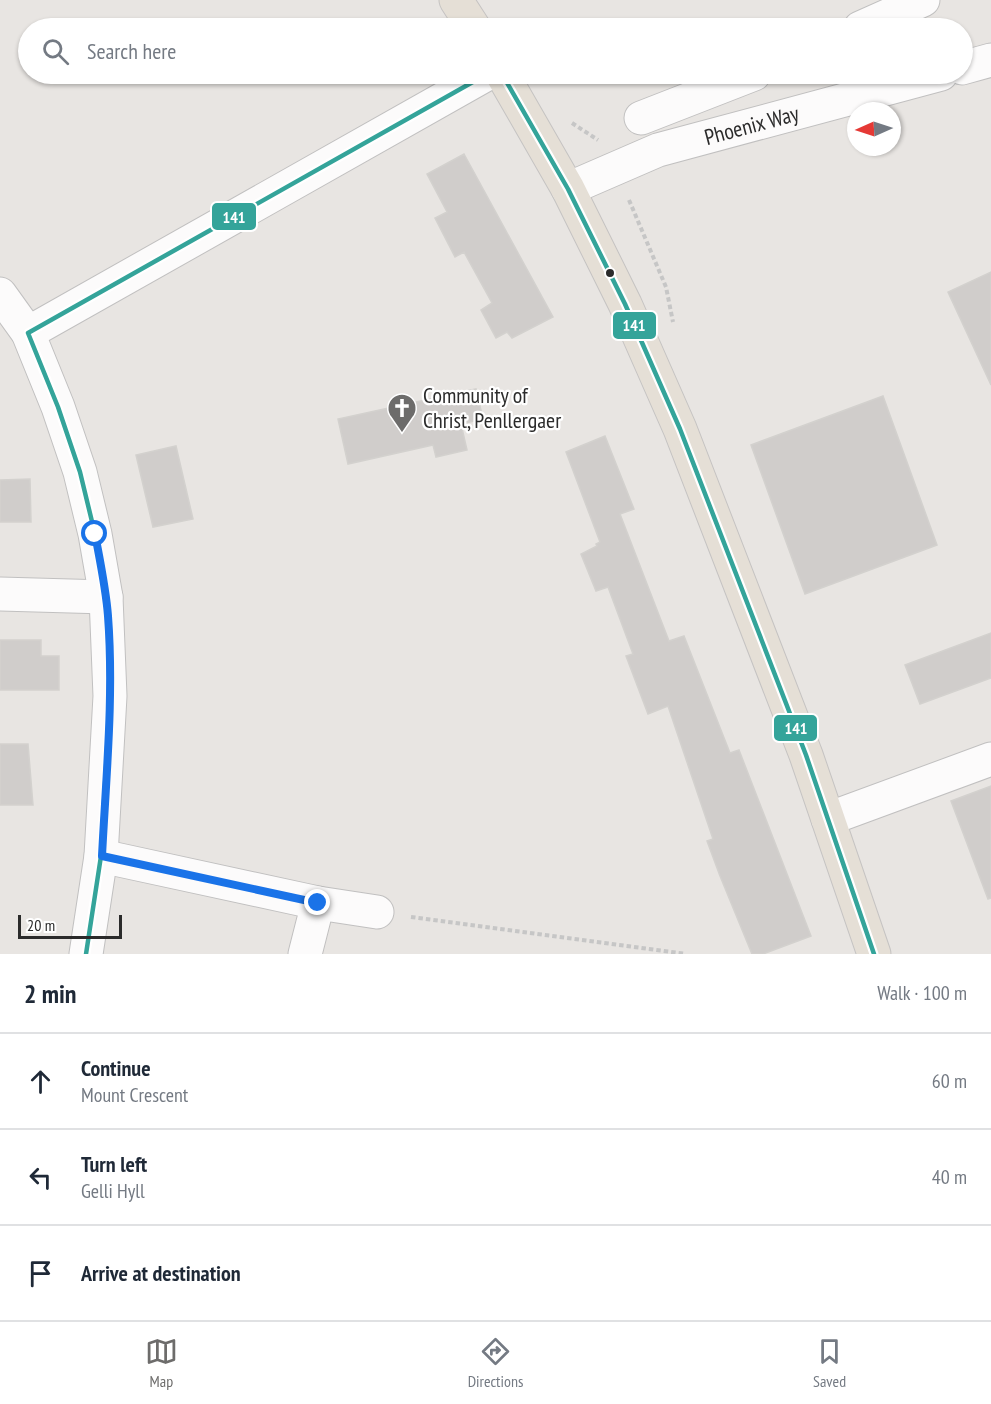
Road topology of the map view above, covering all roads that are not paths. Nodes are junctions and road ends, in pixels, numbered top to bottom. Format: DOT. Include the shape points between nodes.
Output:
graph roads {
  1 [pos="456,0"];
  2 [pos="923,0"];
  3 [pos="468,18"];
  4 [pos="882,18"];
  5 [pos="991,60"];
  6 [pos="973,65"];
  7 [pos="469,84"];
  8 [pos="508,84"];
  9 [pos="728,84"];
  10 [pos="904,84"];
  11 [pos="641,118"];
  12 [pos="568,189"];
  13 [pos="0,294"];
  14 [pos="28,333"];
  15 [pos="0,594"];
  16 [pos="106,597"];
  17 [pos="991,759"];
  18 [pos="828,819"];
  19 [pos="102,856"];
  20 [pos="318,903"];
  21 [pos="377,912"];
  22 [pos="86,954"];
  23 [pos="305,954"];
  24 [pos="874,954"];
  1 -- 3 [label="main road"];
  2 -- 4 [label="street"];
  5 -- 6 [label="street"];
  7 -- 14 [label="street"];
  8 -- 12 [label="main road"];
  9 -- 11 [label="street"];
  10 -- 12 [label="street, Phoenix Way" via="658,150"];
  12 -- 18 [label="main road" via="625,304 680,429"];
  13 -- 14 [label="street"];
  14 -- 16 [label="street" via="80,472"];
  15 -- 16 [label="street"];
  16 -- 19 [label="street" via="110,696"];
  17 -- 18 [label="street"];
  18 -- 24 [label="main road"];
  19 -- 20 [label="street"];
  19 -- 22 [label="street"];
  20 -- 21 [label="street"];
  20 -- 23 [label="street"];
}
